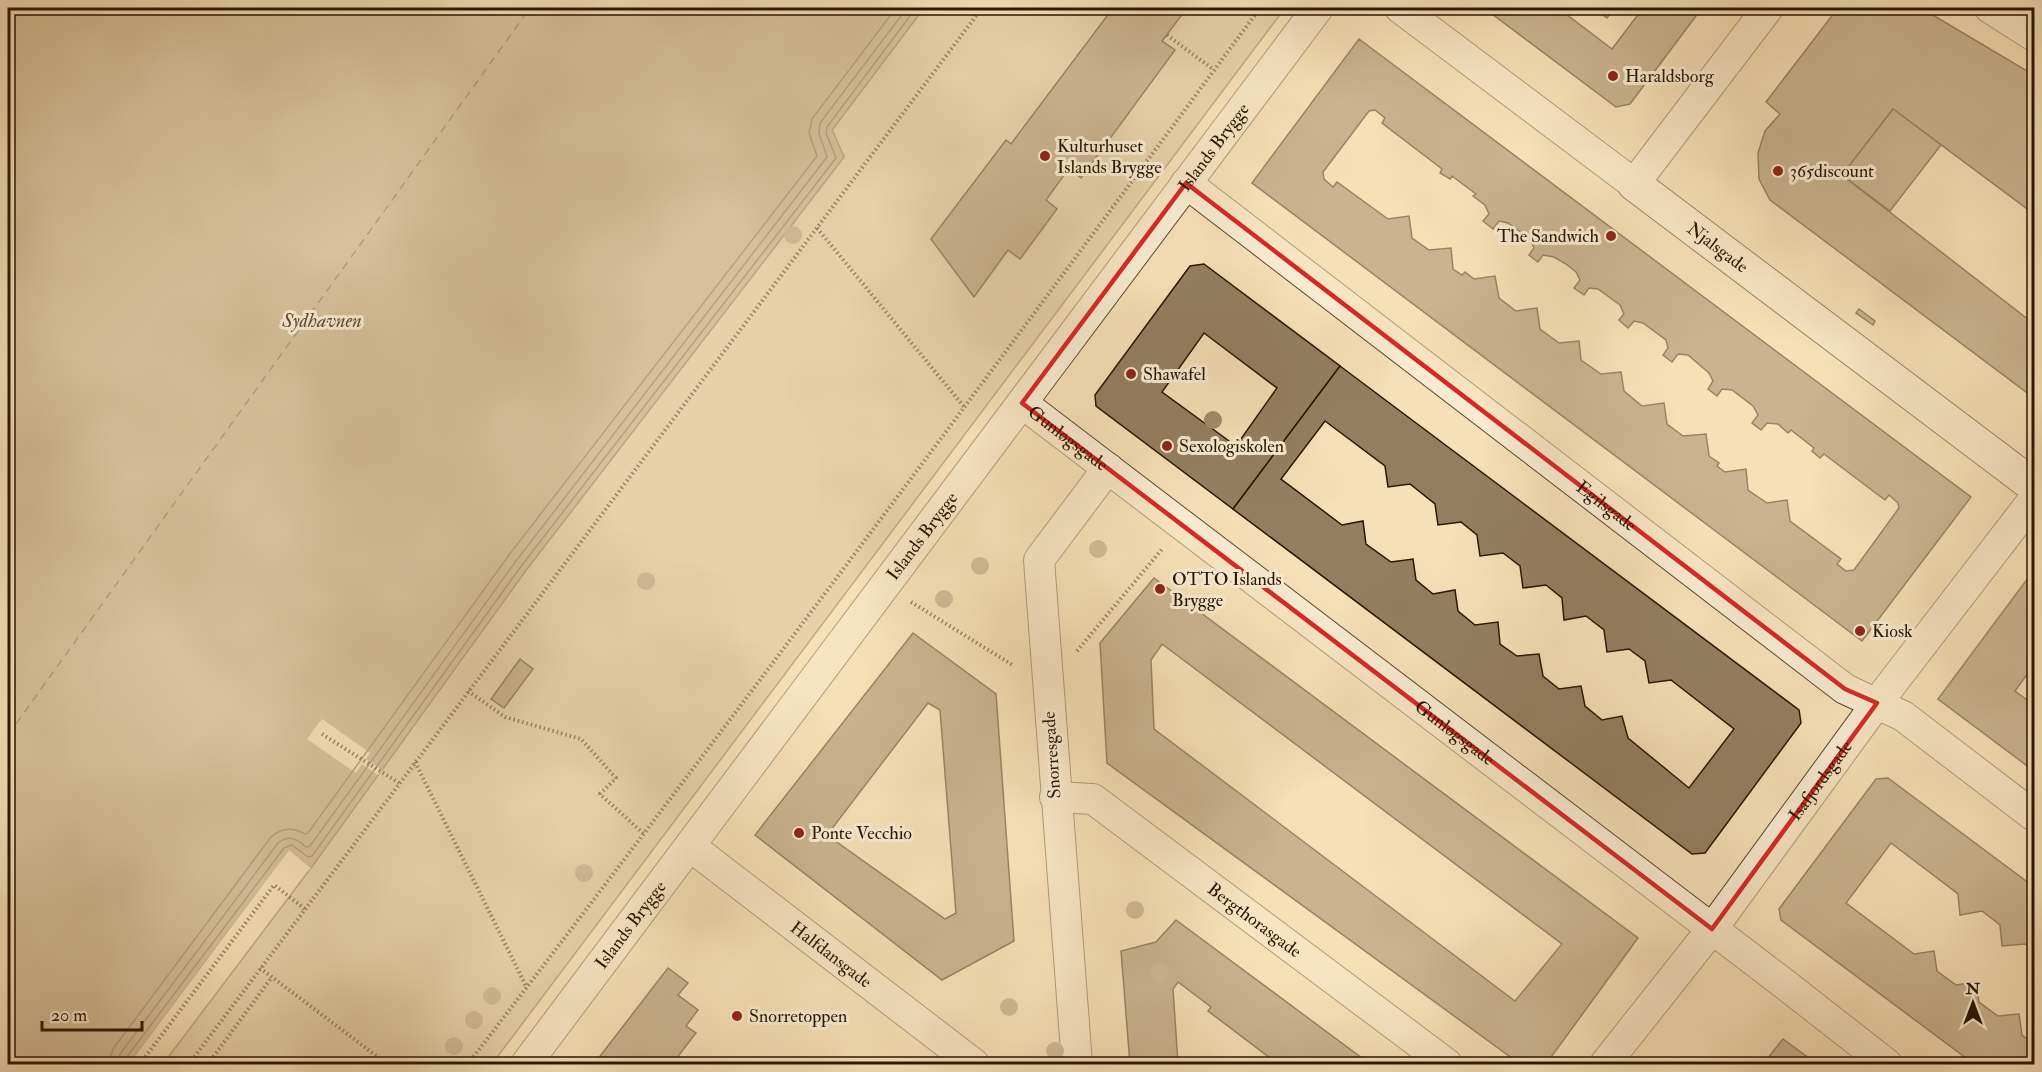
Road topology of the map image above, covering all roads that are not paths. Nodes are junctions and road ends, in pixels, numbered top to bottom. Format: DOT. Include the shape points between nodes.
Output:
graph roads {
  1 [pos="1318,8"];
  2 [pos="1400,8"];
  3 [pos="1768,8"];
  4 [pos="1990,8"];
  5 [pos="2034,36"];
  6 [pos="1186,183"];
  7 [pos="1634,184"];
  8 [pos="1022,403"];
  9 [pos="1108,468"];
  10 [pos="2034,486"];
  11 [pos="2034,499"];
  12 [pos="1877,703"];
  13 [pos="1055,797"];
  14 [pos="2034,816"];
  15 [pos="690,846"];
  16 [pos="1712,929"];
  17 [pos="525,1065"];
  18 [pos="974,1065"];
  19 [pos="1077,1065"];
  20 [pos="1447,1065"];
  21 [pos="1605,1065"];
  22 [pos="1887,1065"];
  1 -- 6 [label="street, Islands Brygge"];
  2 -- 7 [label="street, Njalsgade"];
  3 -- 7 [label="street"];
  4 -- 5 [label="street"];
  6 -- 8 [label="street, Islands Brygge"];
  6 -- 12 [label="street, Egilsgade" via="1845,689"];
  7 -- 10 [label="street, Njalsgade"];
  8 -- 9 [label="street, Gunløgsgade"];
  8 -- 15 [label="street, Islands Brygge"];
  9 -- 13 [label="street, Snorresgade" via="1038,560"];
  9 -- 16 [label="street, Gunløgsgade"];
  11 -- 12 [label="street, Isafjordsgade"];
  12 -- 14 [label="street, Egilsgade" via="1903,716"];
  12 -- 16 [label="street, Isafjordsgade"];
  13 -- 19 [label="street, Snorresgade"];
  13 -- 20 [label="street, Bergthorasgade" via="1093,799"];
  15 -- 17 [label="street, Islands Brygge"];
  15 -- 18 [label="street, Halfdansgade"];
  16 -- 21 [label="street, Isafjordsgade"];
  16 -- 22 [label="street, Gunløgsgade"];
}
